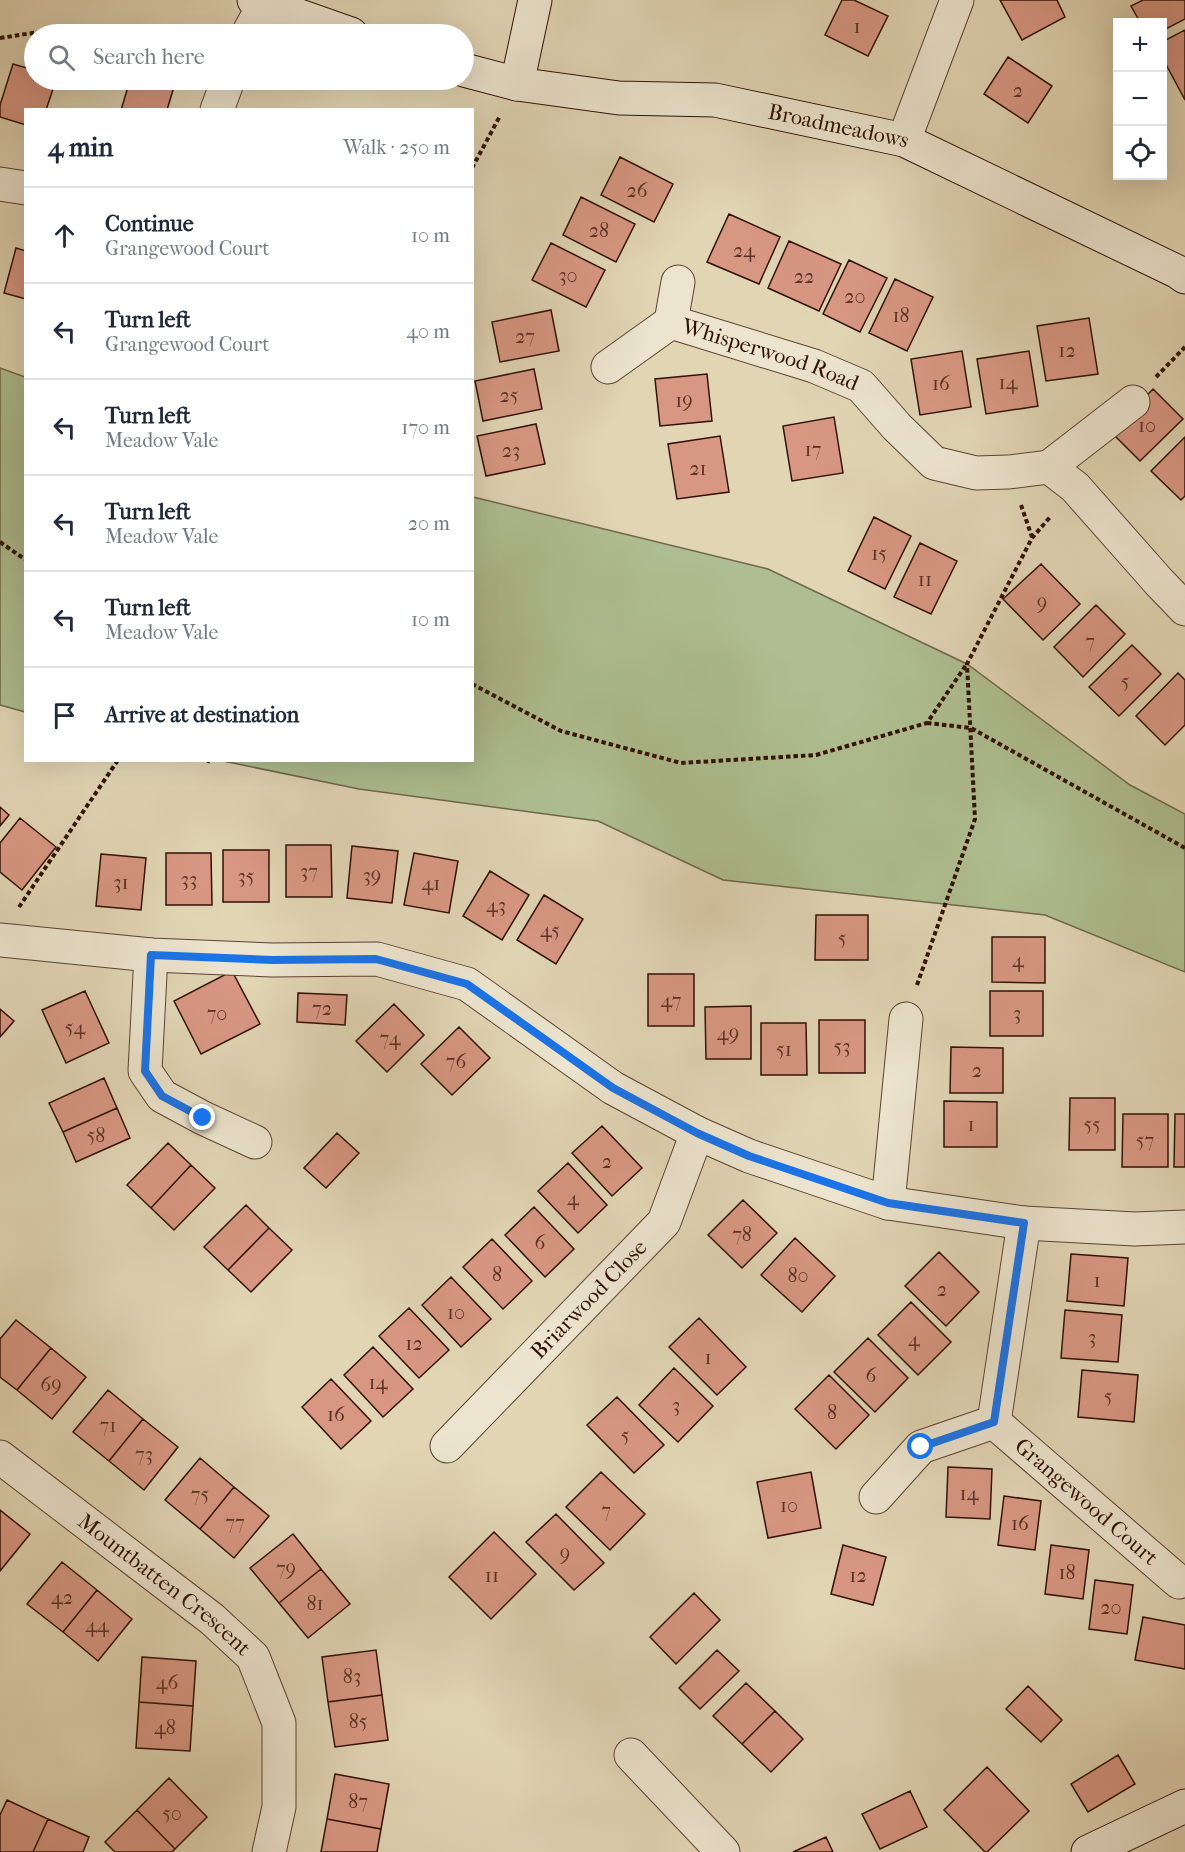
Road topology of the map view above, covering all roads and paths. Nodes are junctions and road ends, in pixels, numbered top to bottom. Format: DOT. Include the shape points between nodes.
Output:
graph roads {
  1 [pos="535,0"];
  2 [pos="957,0"];
  3 [pos="260,1"];
  4 [pos="252,24"];
  5 [pos="323,24"];
  6 [pos="24,34"];
  7 [pos="0,38"];
  8 [pos="474,73"];
  9 [pos="517,84"];
  10 [pos="224,90"];
  11 [pos="218,108"];
  12 [pos="904,140"];
  13 [pos="474,164"];
  14 [pos="0,184"];
  15 [pos="24,188"];
  16 [pos="1185,278"];
  17 [pos="678,282"];
  18 [pos="671,322"];
  19 [pos="608,367"];
  20 [pos="1132,402"];
  21 [pos="1049,468"];
  22 [pos="1075,488"];
  23 [pos="0,542"];
  24 [pos="24,559"];
  25 [pos="1185,609"];
  26 [pos="968,664"];
  27 [pos="474,685"];
  28 [pos="927,723"];
  29 [pos="971,728"];
  30 [pos="117,762"];
  31 [pos="1185,848"];
  32 [pos="7,928"];
  33 [pos="151,955"];
  34 [pos="906,1019"];
  35 [pos="697,1133"];
  36 [pos="255,1142"];
  37 [pos="888,1203"];
  38 [pos="1024,1223"];
  39 [pos="1185,1227"];
  40 [pos="994,1422"];
  41 [pos="447,1446"];
  42 [pos="0,1457"];
  43 [pos="876,1497"];
  44 [pos="1179,1582"];
  45 [pos="631,1755"];
  46 [pos="1185,1806"];
  47 [pos="268,1852"];
  48 [pos="723,1852"];
  49 [pos="1088,1852"];
  1 -- 9 [label="street"];
  2 -- 12 [label="street"];
  3 -- 4 [label="street"];
  3 -- 5 [label="street"];
  6 -- 7 [label="path"];
  8 -- 9 [label="street, Broadmeadows"];
  9 -- 12 [label="street, Broadmeadows" via="619,98 715,100"];
  9 -- 13 [label="path"];
  10 -- 11 [label="street"];
  12 -- 16 [label="street, Broadmeadows"];
  14 -- 15 [label="street"];
  17 -- 18 [label="street, Whisperwood Road"];
  18 -- 19 [label="street, Whisperwood Road"];
  18 -- 21 [label="street, Whisperwood Road" via="814,366 861,386 934,463 976,473"];
  20 -- 21 [label="street"];
  21 -- 22 [label="street"];
  22 -- 25 [label="street"];
  22 -- 26 [label="path" via="1032,538"];
  23 -- 24 [label="path"];
  26 -- 28 [label="path"];
  26 -- 29 [label="path"];
  27 -- 28 [label="path" via="561,731 681,763 816,755"];
  28 -- 29 [label="path"];
  29 -- 31 [label="path"];
  29 -- 34 [label="path" via="975,819"];
  30 -- 32 [label="path"];
  32 -- 33 [label="street"];
  33 -- 35 [label="street" via="376,959 467,984 613,1088"];
  33 -- 36 [label="street" via="145,1071 162,1096"];
  34 -- 37 [label="street"];
  35 -- 37 [label="street" via="749,1156"];
  35 -- 41 [label="street, Briarwood Close" via="664,1222"];
  37 -- 38 [label="street"];
  38 -- 39 [label="street" via="1135,1229"];
  38 -- 40 [label="street, Grangewood Court"];
  40 -- 43 [label="street, Grangewood Court" via="921,1447"];
  40 -- 44 [label="street, Grangewood Court"];
  42 -- 47 [label="street, Mountbatten Crescent" via="212,1619 253,1657 279,1723 279,1808"];
  45 -- 48 [label="street"];
  46 -- 49 [label="street"];
}
